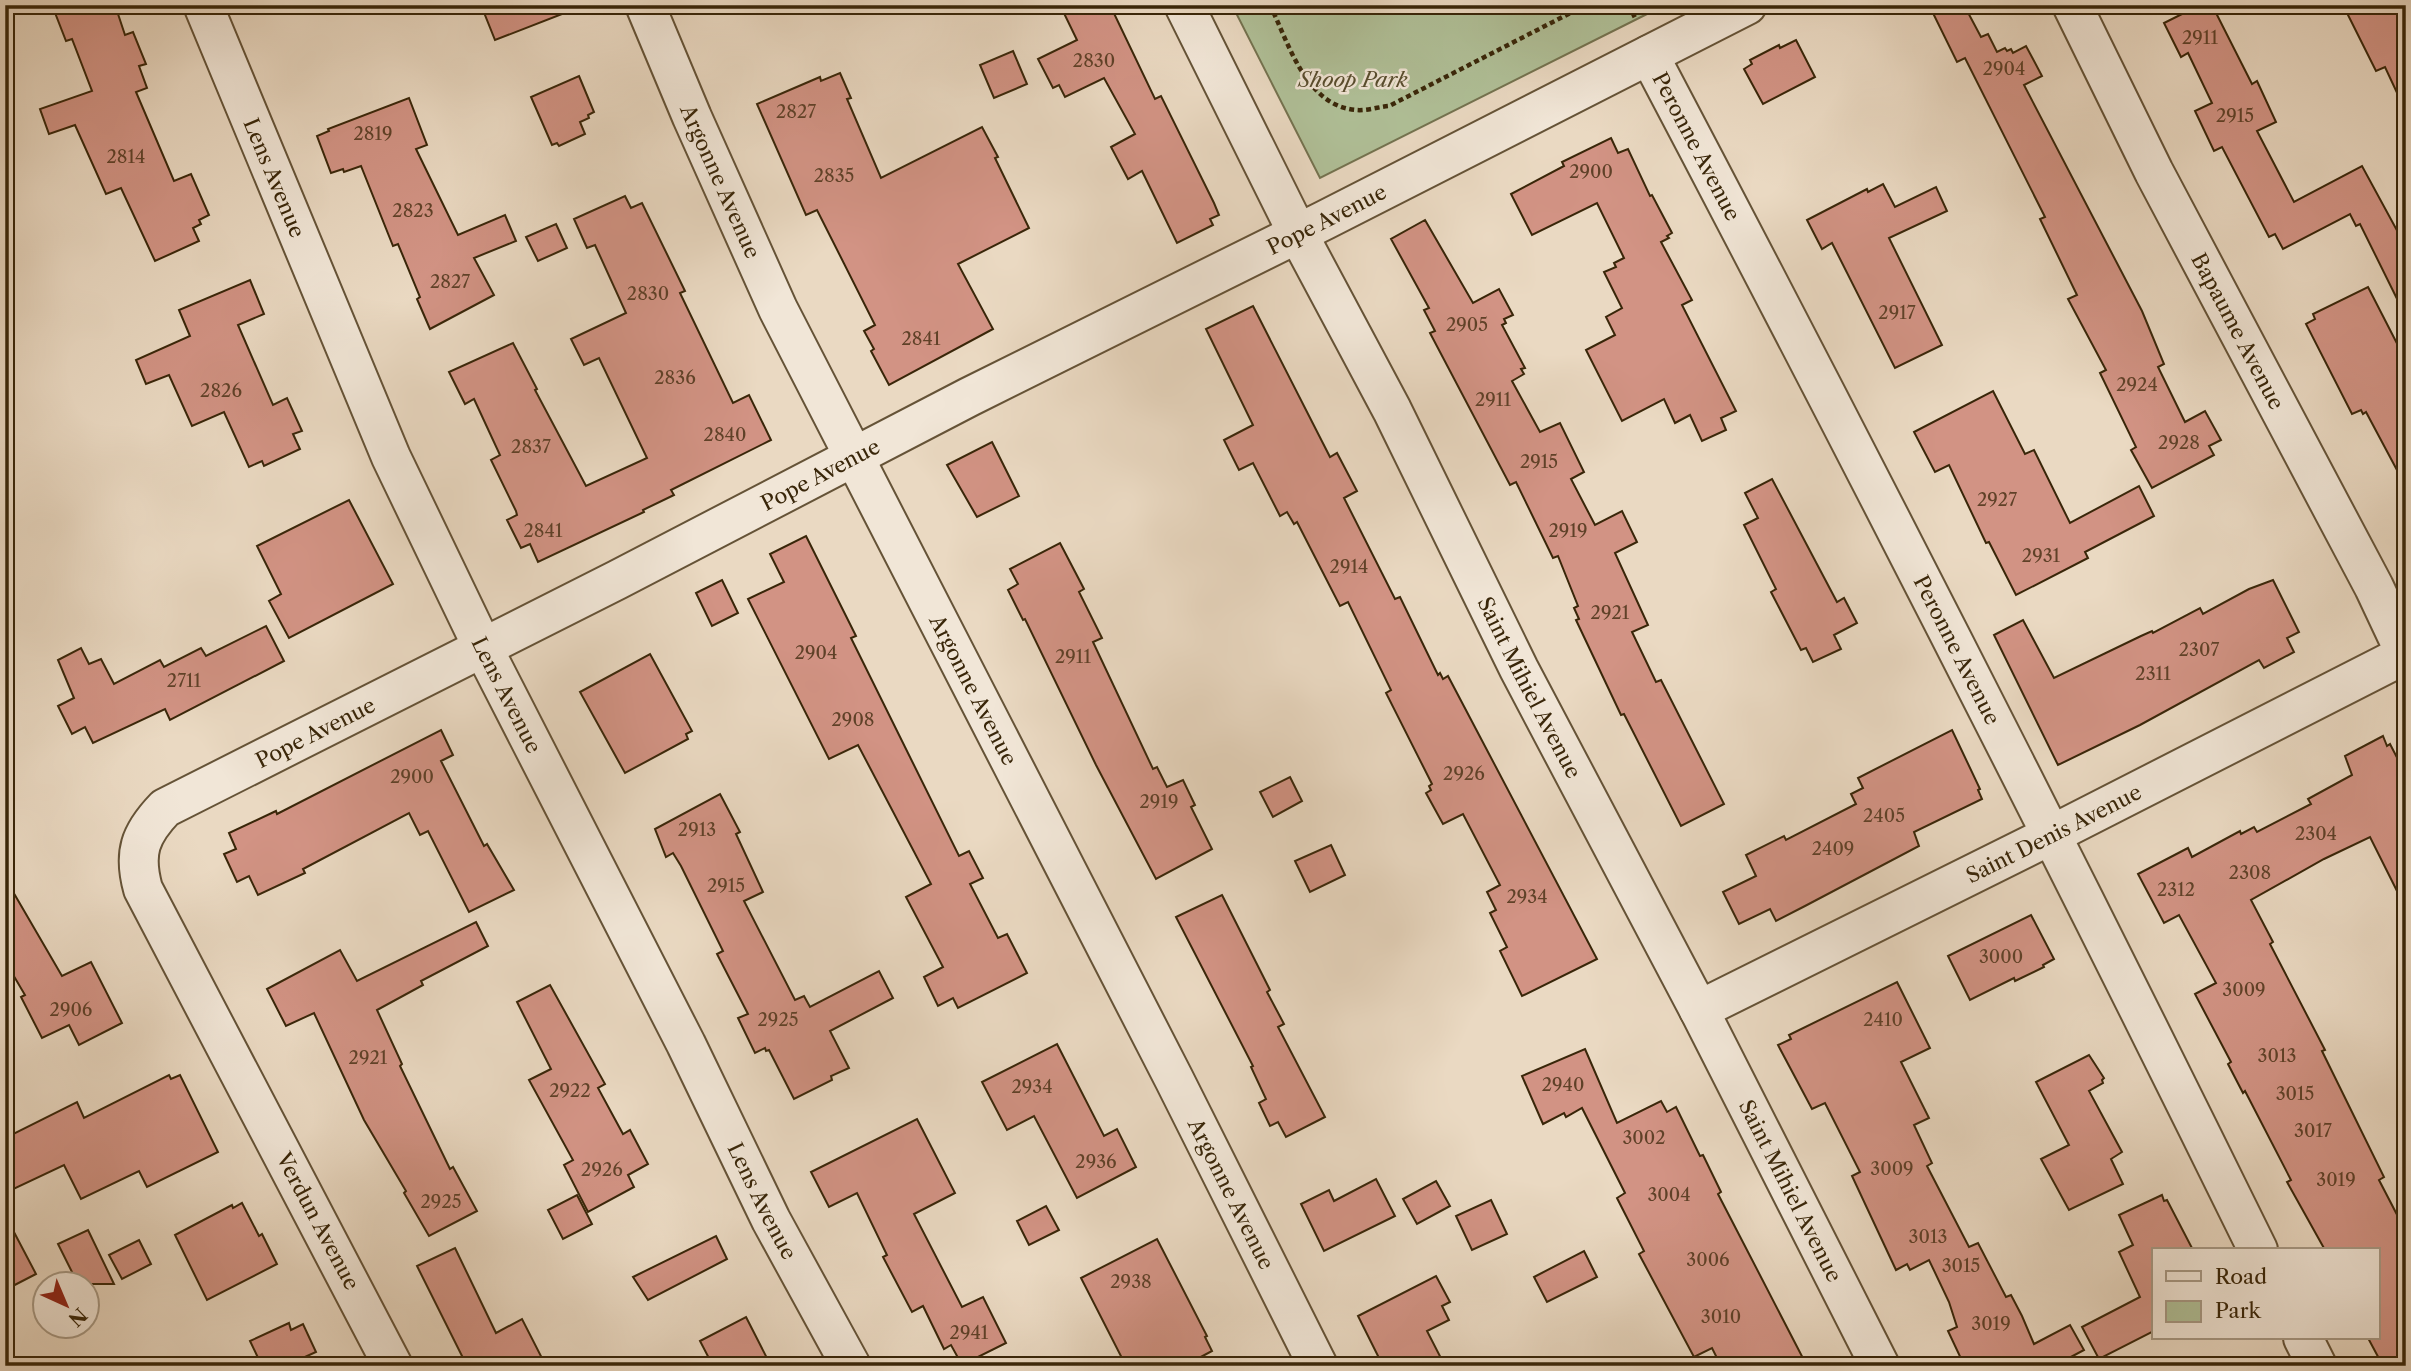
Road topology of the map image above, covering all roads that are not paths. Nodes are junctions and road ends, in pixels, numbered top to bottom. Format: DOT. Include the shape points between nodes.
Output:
graph roads {
  1 [pos="203,5"];
  2 [pos="645,5"];
  3 [pos="1184,5"];
  4 [pos="1747,5"];
  5 [pos="2072,5"];
  6 [pos="1649,55"];
  7 [pos="1298,233"];
  8 [pos="855,457"];
  9 [pos="483,648"];
  10 [pos="2406,655"];
  11 [pos="2052,835"];
  12 [pos="1699,1010"];
  13 [pos="242,1076"];
  14 [pos="2257,1248"];
  15 [pos="2304,1340"];
  16 [pos="393,1366"];
  17 [pos="851,1366"];
  18 [pos="1318,1366"];
  19 [pos="1880,1366"];
  20 [pos="2317,1366"];
  1 -- 9 [label="street, Lens Avenue" via="391,457"];
  2 -- 8 [label="street, Argonne Avenue" via="778,309"];
  3 -- 7 [label="street, Saint Mihiel Avenue"];
  4 -- 6 [label="street, Pope Avenue"];
  5 -- 10 [label="street, Bapaume Avenue"];
  6 -- 7 [label="street, Pope Avenue"];
  6 -- 11 [label="street, Peronne Avenue"];
  7 -- 8 [label="street, Pope Avenue"];
  7 -- 12 [label="street, Saint Mihiel Avenue" via="1392,410 1519,669"];
  8 -- 9 [label="street, Pope Avenue"];
  8 -- 18 [label="street, Argonne Avenue"];
  9 -- 13 [label="street, Pope Avenue" via="165,808 149,825 139,847 143,889"];
  9 -- 17 [label="street, Lens Avenue" via="771,1220"];
  10 -- 11 [label="street, Saint Denis Avenue"];
  11 -- 12 [label="street, Saint Denis Avenue"];
  11 -- 14 [label="street, Peronne Avenue"];
  12 -- 19 [label="street, Saint Mihiel Avenue"];
  13 -- 16 [label="street, Verdun Avenue"];
  15 -- 20 [label="street"];
}
